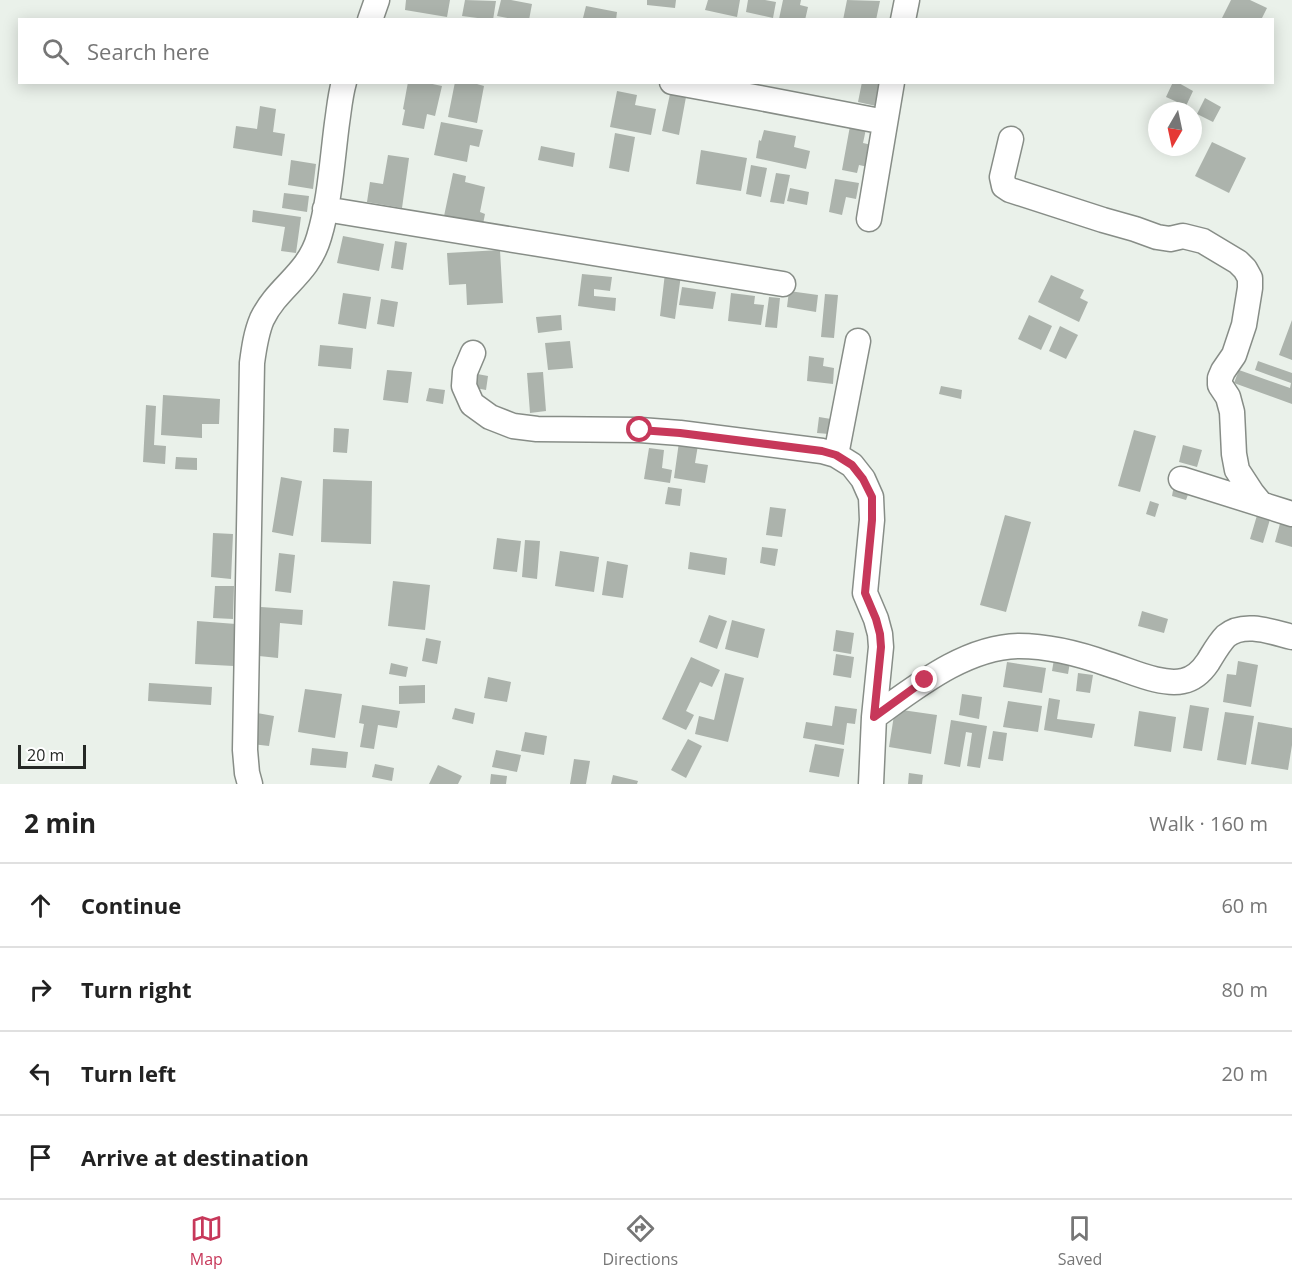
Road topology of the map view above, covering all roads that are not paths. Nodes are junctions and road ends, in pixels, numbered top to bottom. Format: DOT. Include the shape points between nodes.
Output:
graph roads {
  1 [pos="907,0"];
  2 [pos="903,18"];
  3 [pos="344,84"];
  4 [pos="683,84"];
  5 [pos="892,84"];
  6 [pos="885,122"];
  7 [pos="1011,139"];
  8 [pos="325,209"];
  9 [pos="869,219"];
  10 [pos="783,284"];
  11 [pos="858,341"];
  12 [pos="472,354"];
  13 [pos="836,455"];
  14 [pos="1181,479"];
  15 [pos="1261,504"];
  16 [pos="1292,514"];
  17 [pos="1292,637"];
  18 [pos="874,717"];
  19 [pos="250,784"];
  20 [pos="871,784"];
  1 -- 2 [label="street"];
  3 -- 8 [label="street"];
  4 -- 6 [label="street"];
  5 -- 6 [label="street"];
  6 -- 9 [label="street"];
  7 -- 15 [label="street" via="1002,177 1004,186 1010,190 1157,237 1183,236 1203,241 1245,269 1250,288 1244,326 1220,385 1232,412 1237,470"];
  8 -- 10 [label="street"];
  8 -- 19 [label="street" via="312,257 262,318 252,363 244,750"];
  11 -- 13 [label="street"];
  12 -- 13 [label="street" via="464,386 472,404 513,426 680,433"];
  13 -- 18 [label="street" via="852,465 872,497 865,593 876,619 881,647"];
  14 -- 15 [label="street"];
  15 -- 16 [label="street"];
  17 -- 18 [label="street" via="1268,630 1234,631 1195,676 1173,682 1037,646 992,650 925,680"];
  18 -- 20 [label="street"];
}
